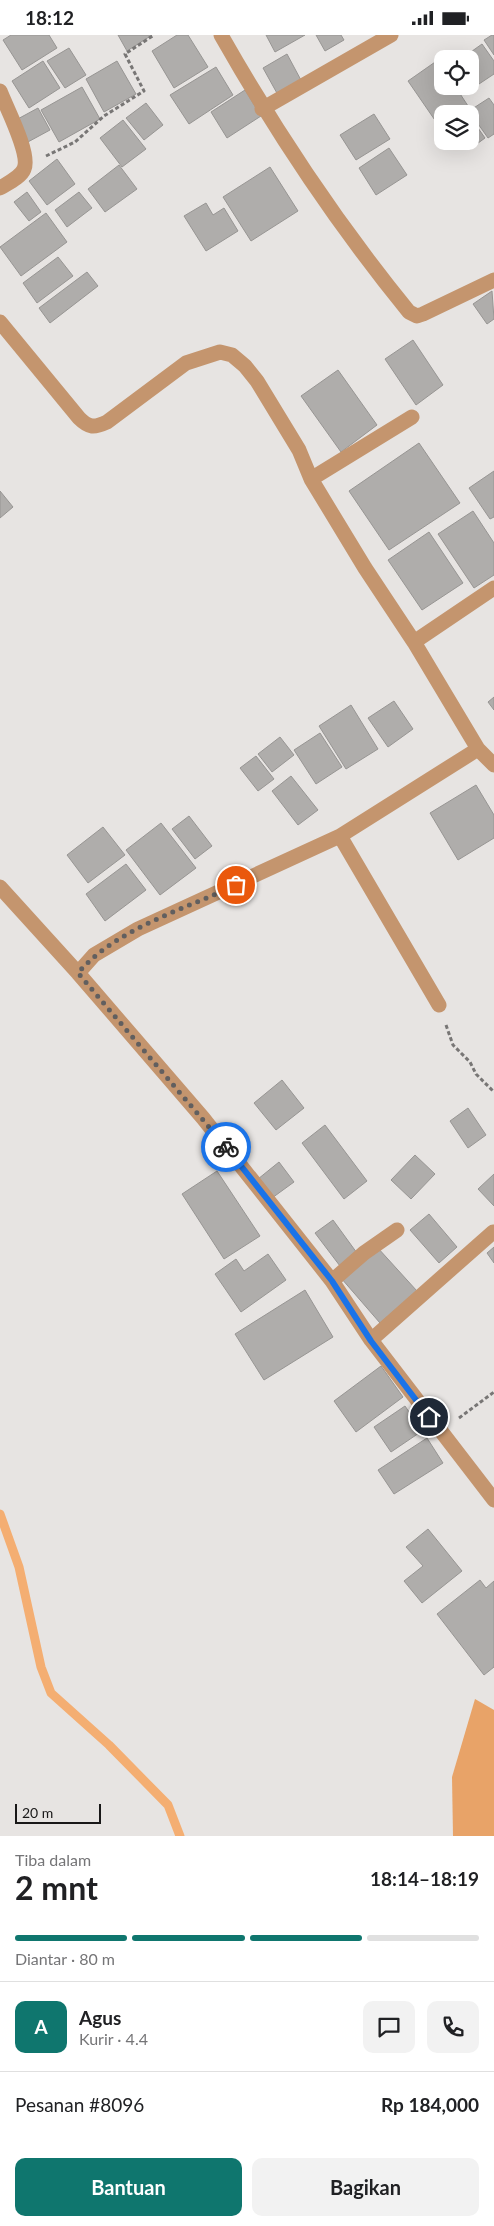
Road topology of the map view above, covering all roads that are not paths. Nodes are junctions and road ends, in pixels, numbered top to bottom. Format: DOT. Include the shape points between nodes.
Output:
graph roads {
  1 [pos="221,35"];
  2 [pos="391,35"];
  3 [pos="0,91"];
  4 [pos="262,109"];
  5 [pos="0,188"];
  6 [pos="494,280"];
  7 [pos="0,322"];
  8 [pos="412,417"];
  9 [pos="311,479"];
  10 [pos="494,588"];
  11 [pos="414,642"];
  12 [pos="478,749"];
  13 [pos="494,765"];
  14 [pos="340,836"];
  15 [pos="0,887"];
  16 [pos="78,973"];
  17 [pos="439,1005"];
  18 [pos="397,1230"];
  19 [pos="493,1232"];
  20 [pos="332,1281"];
  21 [pos="371,1341"];
  22 [pos="494,1500"];
  1 -- 4 [label="street"];
  2 -- 4 [label="street"];
  3 -- 5 [label="street" via="24,150 26,163 20,174"];
  4 -- 6 [label="street" via="344,228 409,312 417,316 423,314"];
  7 -- 9 [label="street" via="79,418 93,427 106,422 186,363 211,353 232,355 257,381 299,450"];
  8 -- 9 [label="street"];
  9 -- 11 [label="street" via="364,568"];
  10 -- 11 [label="street"];
  11 -- 12 [label="street"];
  12 -- 13 [label="street"];
  12 -- 14 [label="street"];
  14 -- 16 [label="street" via="138,929 94,955"];
  14 -- 17 [label="street"];
  15 -- 16 [label="street"];
  16 -- 20 [label="street" via="203,1118"];
  18 -- 20 [label="street"];
  19 -- 21 [label="street"];
  20 -- 21 [label="street"];
  21 -- 22 [label="street"];
}
